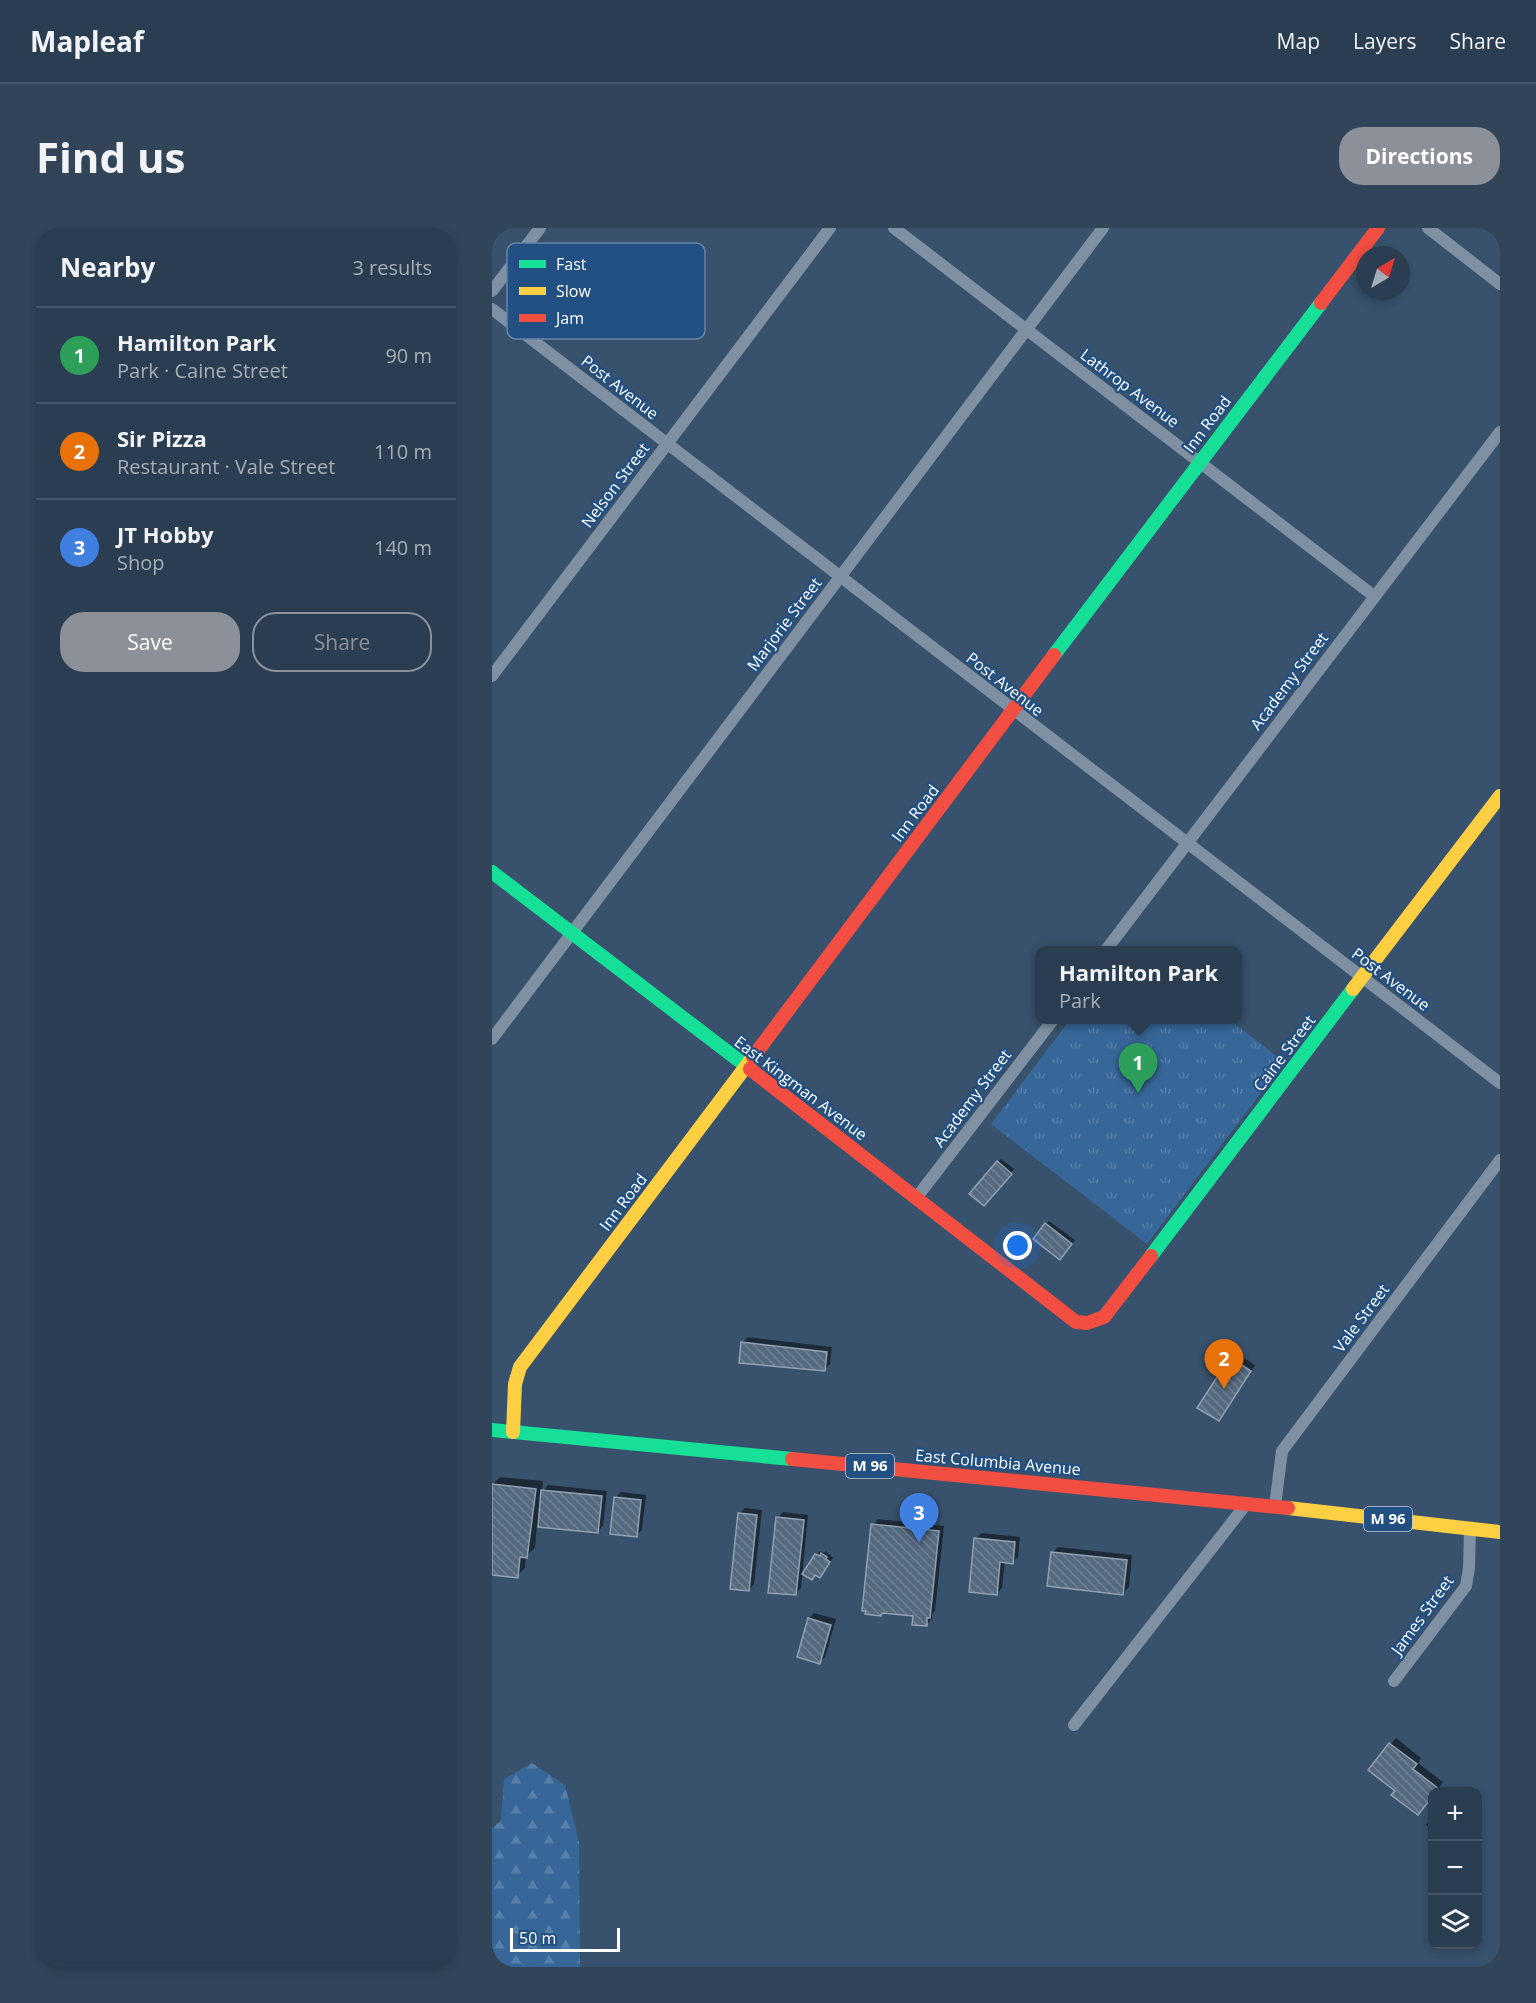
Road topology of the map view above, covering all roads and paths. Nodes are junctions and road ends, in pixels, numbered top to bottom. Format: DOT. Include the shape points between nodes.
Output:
graph roads {
  1 [pos="540,228"];
  2 [pos="830,228"];
  3 [pos="894,228"];
  4 [pos="1103,228"];
  5 [pos="1377,228"];
  6 [pos="1428,228"];
  7 [pos="529,243"];
  8 [pos="507,271"];
  9 [pos="1500,284"];
  10 [pos="492,291"];
  11 [pos="492,309"];
  12 [pos="507,321"];
  13 [pos="1026,330"];
  14 [pos="531,339"];
  15 [pos="1500,432"];
  16 [pos="667,444"];
  17 [pos="1198,462"];
  18 [pos="840,577"];
  19 [pos="1374,596"];
  20 [pos="492,676"];
  21 [pos="1014,711"];
  22 [pos="1500,796"];
  23 [pos="1187,844"];
  24 [pos="492,872"];
  25 [pos="573,933"];
  26 [pos="1110,946"];
  27 [pos="1362,978"];
  28 [pos="1050,1024"];
  29 [pos="492,1039"];
  30 [pos="745,1067"];
  31 [pos="1500,1083"];
  32 [pos="1500,1160"];
  33 [pos="917,1197"];
  34 [pos="1091,1324"];
  35 [pos="492,1430"];
  36 [pos="513,1432"];
  37 [pos="1247,1503"];
  38 [pos="1275,1506"];
  39 [pos="1470,1529"];
  40 [pos="1500,1532"];
  41 [pos="1394,1682"];
  42 [pos="1074,1725"];
  1 -- 7 [label="street"];
  2 -- 16 [label="street, Nelson Street"];
  3 -- 13 [label="street, Lathrop Avenue"];
  4 -- 13 [label="street, Marjorie Street"];
  5 -- 17 [label="street, Inn Road"];
  6 -- 9 [label="street"];
  8 -- 10 [label="street"];
  11 -- 12 [label="street, Post Avenue"];
  13 -- 17 [label="street, Lathrop Avenue"];
  13 -- 18 [label="street, Marjorie Street"];
  14 -- 16 [label="street, Post Avenue"];
  15 -- 19 [label="street, Academy Street"];
  16 -- 18 [label="street, Post Avenue"];
  16 -- 20 [label="street, Nelson Street"];
  17 -- 19 [label="street, Lathrop Avenue"];
  17 -- 21 [label="street, Inn Road"];
  18 -- 21 [label="street, Post Avenue"];
  18 -- 25 [label="street, Marjorie Street"];
  19 -- 23 [label="street, Academy Street"];
  21 -- 23 [label="street, Post Avenue"];
  21 -- 30 [label="street, Inn Road"];
  22 -- 27 [label="street, Caine Street"];
  23 -- 26 [label="street, Academy Street"];
  23 -- 27 [label="street, Post Avenue"];
  24 -- 25 [label="street, East Kingman Avenue"];
  25 -- 29 [label="street, Marjorie Street"];
  25 -- 30 [label="street, East Kingman Avenue"];
  27 -- 31 [label="street, Post Avenue"];
  27 -- 34 [label="street, Caine Street" via="1104,1317"];
  28 -- 33 [label="street, Academy Street"];
  30 -- 33 [label="street, East Kingman Avenue"];
  30 -- 36 [label="street, Inn Road" via="520,1367 515,1384"];
  32 -- 38 [label="street, Vale Street" via="1282,1451"];
  33 -- 34 [label="street, East Kingman Avenue" via="1076,1322"];
  35 -- 36 [label="street, East Columbia Avenue / M 96"];
  36 -- 37 [label="street, East Columbia Avenue / M 96"];
  37 -- 38 [label="street, East Columbia Avenue / M 96"];
  37 -- 42 [label="street"];
  38 -- 39 [label="street, East Columbia Avenue / M 96"];
  39 -- 40 [label="street, East Columbia Avenue / M 96"];
  39 -- 41 [label="street, James Street" via="1466,1586"];
}
